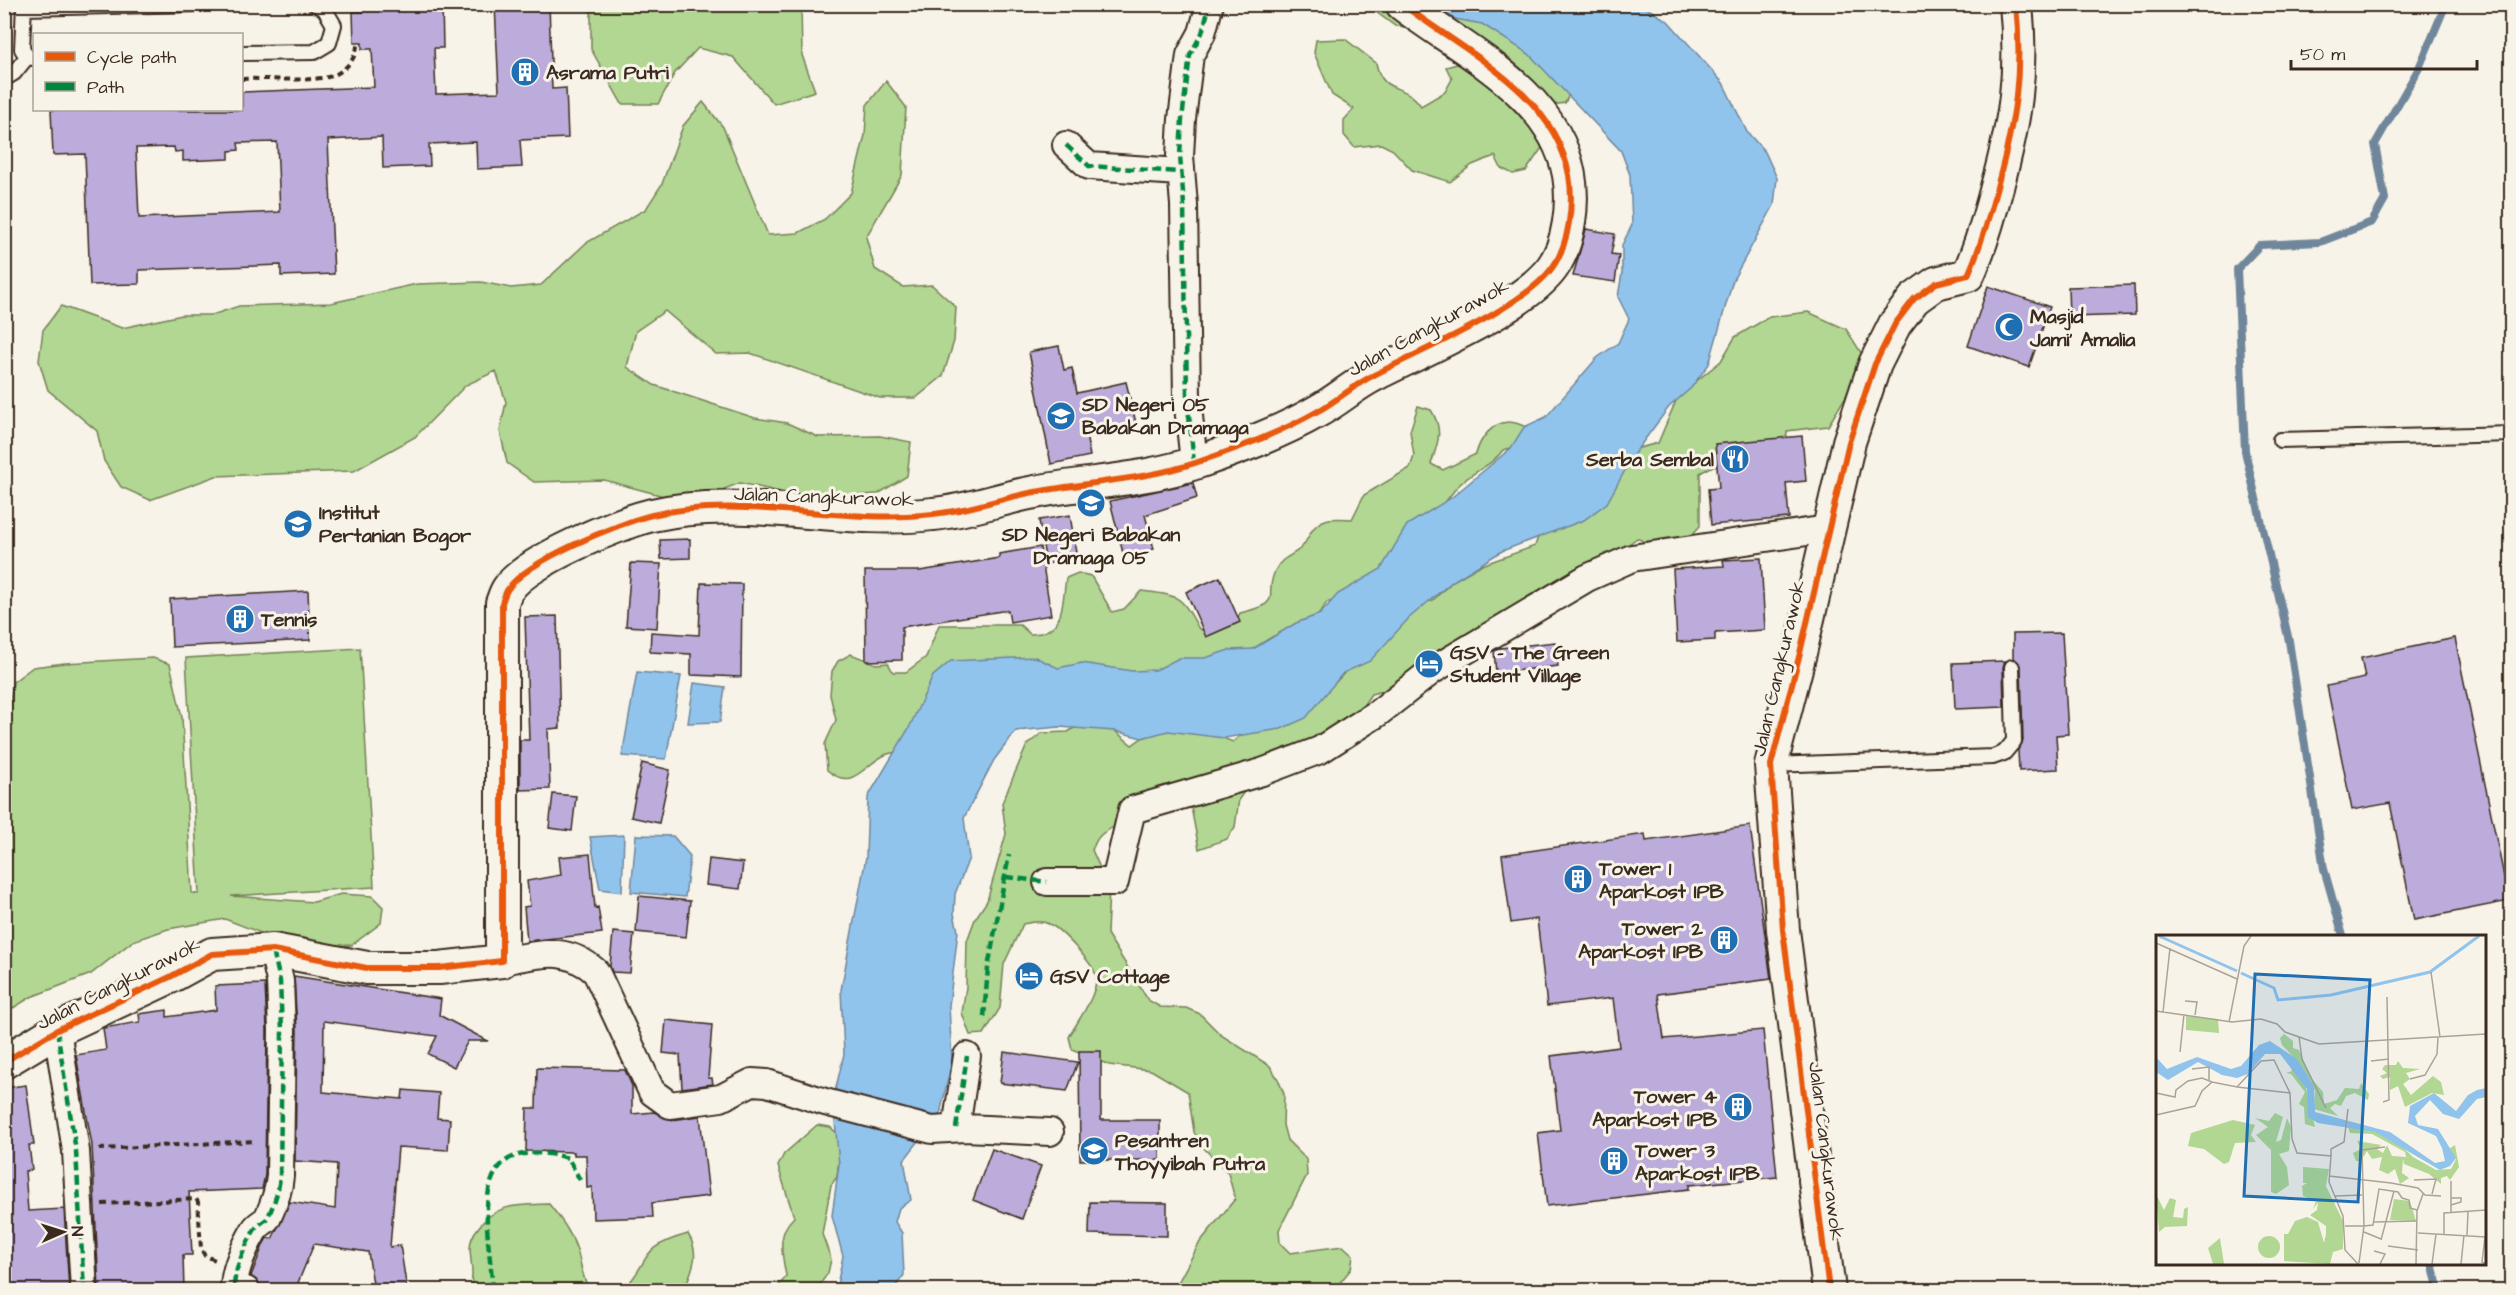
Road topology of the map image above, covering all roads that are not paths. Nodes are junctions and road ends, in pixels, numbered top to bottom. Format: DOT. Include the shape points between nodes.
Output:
graph roads {
  1 [pos="197,4"];
  2 [pos="315,4"];
  3 [pos="1210,4"];
  4 [pos="1402,4"];
  5 [pos="2016,4"];
  6 [pos="24,6"];
  7 [pos="243,54"];
  8 [pos="30,57"];
  9 [pos="4,79"];
  10 [pos="1066,144"];
  11 [pos="1180,172"];
  12 [pos="2511,434"];
  13 [pos="2280,440"];
  14 [pos="1194,463"];
  15 [pos="1827,529"];
  16 [pos="2012,667"];
  17 [pos="1771,765"];
  18 [pos="1047,882"];
  19 [pos="273,950"];
  20 [pos="502,961"];
  21 [pos="57,1030"];
  22 [pos="967,1056"];
  23 [pos="4,1062"];
  24 [pos="944,1129"];
  25 [pos="1050,1132"];
  26 [pos="241,1280"];
  27 [pos="84,1290"];
  28 [pos="1829,1290"];
  1 -- 6 [label="lane"];
  2 -- 7 [label="lane" via="324,8 334,25 329,42 314,52"];
  3 -- 11 [label="street" via="1202,33 1190,55"];
  4 -- 14 [label="street, Jalan Cangkurawok" via="1466,47 1516,88 1543,117 1560,146 1569,176 1566,239 1553,267 1505,306 1369,378 1318,411 1270,435"];
  5 -- 15 [label="street, Jalan Cangkurawok" via="2018,95 1983,241 1968,275 1936,284 1914,299 1895,324 1875,364 1849,442"];
  6 -- 8 [label="lane" via="22,50"];
  8 -- 9 [label="lane"];
  10 -- 11 [label="street" via="1089,166"];
  11 -- 14 [label="street" via="1184,204 1187,397"];
  12 -- 13 [label="lane"];
  14 -- 20 [label="street, Jalan Cangkurawok" via="1152,475 1000,498 938,514 905,517 754,509 672,512 608,529 524,575 508,587 502,603"];
  15 -- 17 [label="street, Jalan Cangkurawok"];
  15 -- 18 [label="street" via="1632,558 1587,578 1433,670 1378,713 1320,750 1262,772 1131,810 1115,882"];
  16 -- 17 [label="lane" via="2014,741 2004,753 1993,757"];
  17 -- 28 [label="street, Jalan Cangkurawok" via="1783,930"];
  19 -- 20 [label="street, Jalan Cangkurawok" via="367,968 439,968"];
  19 -- 21 [label="street, Jalan Cangkurawok" via="212,954"];
  19 -- 26 [label="street" via="280,981 279,1191 267,1219 256,1227 241,1262"];
  20 -- 24 [label="street" via="552,953 581,959 596,972 652,1092 670,1105 721,1098 752,1082 767,1083 825,1102"];
  21 -- 23 [label="street, Jalan Cangkurawok"];
  21 -- 27 [label="street" via="76,1151"];
  22 -- 24 [label="street"];
  24 -- 25 [label="street"];
}
